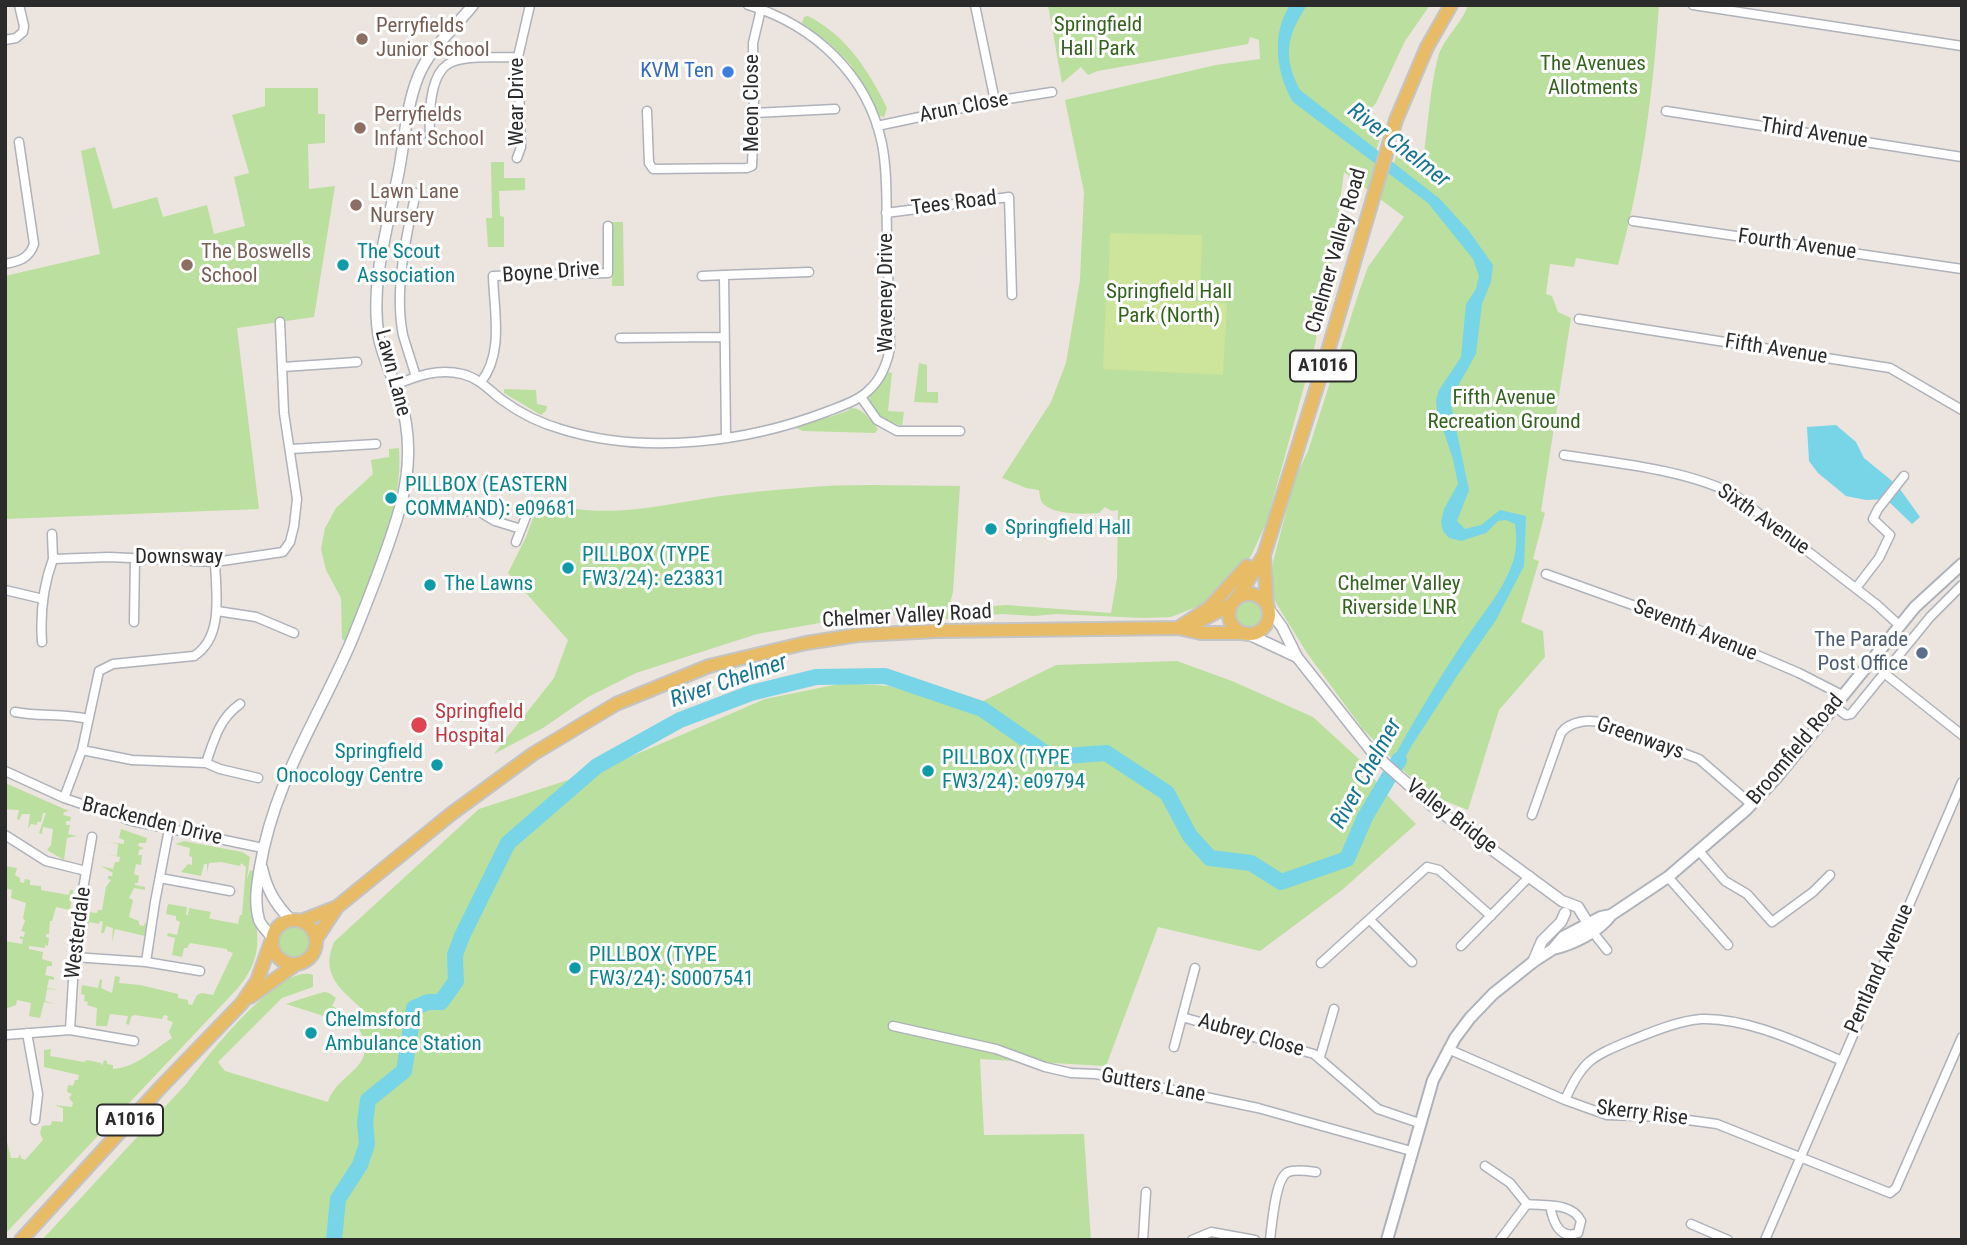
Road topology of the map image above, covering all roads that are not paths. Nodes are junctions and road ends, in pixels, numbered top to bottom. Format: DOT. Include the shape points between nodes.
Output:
graph roads {
  1 [pos="19,5"];
  2 [pos="473,5"];
  3 [pos="530,5"];
  4 [pos="748,5"];
  5 [pos="975,5"];
  6 [pos="1451,5"];
  7 [pos="1693,5"];
  8 [pos="761,9"];
  9 [pos="5,40"];
  10 [pos="1962,46"];
  11 [pos="517,57"];
  12 [pos="1052,92"];
  13 [pos="995,101"];
  14 [pos="835,109"];
  15 [pos="647,111"];
  16 [pos="1666,111"];
  17 [pos="754,113"];
  18 [pos="877,126"];
  19 [pos="430,137"];
  20 [pos="19,142"];
  21 [pos="517,158"];
  22 [pos="1962,158"];
  23 [pos="416,193"];
  24 [pos="887,213"];
  25 [pos="1633,221"];
  26 [pos="608,226"];
  27 [pos="5,264"];
  28 [pos="1962,269"];
  29 [pos="809,272"];
  30 [pos="724,275"];
  31 [pos="702,276"];
  32 [pos="1012,295"];
  33 [pos="1579,319"];
  34 [pos="280,322"];
  35 [pos="724,337"];
  36 [pos="620,338"];
  37 [pos="357,362"];
  38 [pos="283,367"];
  39 [pos="416,377"];
  40 [pos="481,382"];
  41 [pos="395,385"];
  42 [pos="860,397"];
  43 [pos="1962,410"];
  44 [pos="960,431"];
  45 [pos="726,437"];
  46 [pos="376,444"];
  47 [pos="291,449"];
  48 [pos="1564,454"];
  49 [pos="1904,476"];
  50 [pos="401,505"];
  51 [pos="527,514"];
  52 [pos="1275,522"];
  53 [pos="521,529"];
  54 [pos="52,534"];
  55 [pos="516,542"];
  56 [pos="1264,555"];
  57 [pos="135,558"];
  58 [pos="52,559"];
  59 [pos="215,562"];
  60 [pos="1962,564"];
  61 [pos="1546,573"];
  62 [pos="1962,585"];
  63 [pos="1856,589"];
  64 [pos="5,590"];
  65 [pos="43,599"];
  66 [pos="1234,601"];
  67 [pos="1268,606"];
  68 [pos="217,611"];
  69 [pos="134,622"];
  70 [pos="1899,625"];
  71 [pos="1178,628"];
  72 [pos="294,633"];
  73 [pos="1247,634"];
  74 [pos="41,642"];
  75 [pos="1297,657"];
  76 [pos="1884,673"];
  77 [pos="1842,695"];
  78 [pos="240,704"];
  79 [pos="1834,706"];
  80 [pos="15,712"];
  81 [pos="88,719"];
  82 [pos="1962,735"];
  83 [pos="82,750"];
  84 [pos="206,763"];
  85 [pos="5,771"];
  86 [pos="258,778"];
  87 [pos="1962,782"];
  88 [pos="64,798"];
  89 [pos="1959,798"];
  90 [pos="1751,804"];
  91 [pos="1532,815"];
  92 [pos="169,829"];
  93 [pos="5,835"];
  94 [pos="92,837"];
  95 [pos="263,848"];
  96 [pos="1700,852"];
  97 [pos="261,861"];
  98 [pos="86,871"];
  99 [pos="1830,875"];
  100 [pos="1530,876"];
  101 [pos="1668,877"];
  102 [pos="160,878"];
  103 [pos="230,891"];
  104 [pos="1562,901"];
  105 [pos="337,907"];
  106 [pos="1565,913"];
  107 [pos="1491,916"];
  108 [pos="296,920"];
  109 [pos="1370,920"];
  110 [pos="1587,927"];
  111 [pos="271,939"];
  112 [pos="316,939"];
  113 [pos="1728,945"];
  114 [pos="1461,946"];
  115 [pos="1607,950"];
  116 [pos="74,957"];
  117 [pos="146,962"];
  118 [pos="1412,962"];
  119 [pos="1533,962"];
  120 [pos="1321,963"];
  121 [pos="295,965"];
  122 [pos="1195,968"];
  123 [pos="200,971"];
  124 [pos="242,1003"];
  125 [pos="1334,1009"];
  126 [pos="1182,1017"];
  127 [pos="893,1026"];
  128 [pos="70,1030"];
  129 [pos="27,1032"];
  130 [pos="5,1035"];
  131 [pos="1962,1037"];
  132 [pos="134,1041"];
  133 [pos="1174,1048"];
  134 [pos="1448,1049"];
  135 [pos="1320,1057"];
  136 [pos="1840,1060"];
  137 [pos="1565,1100"];
  138 [pos="35,1120"];
  139 [pos="1419,1123"];
  140 [pos="1412,1151"];
  141 [pos="1799,1156"];
  142 [pos="1485,1166"];
  143 [pos="1316,1172"];
  144 [pos="1146,1192"];
  145 [pos="1527,1204"];
  146 [pos="1550,1206"];
  147 [pos="1691,1224"];
  148 [pos="21,1240"];
  149 [pos="1143,1240"];
  150 [pos="1192,1240"];
  151 [pos="1255,1240"];
  152 [pos="1270,1240"];
  153 [pos="1387,1240"];
  154 [pos="1500,1240"];
  155 [pos="1728,1240"];
  156 [pos="1765,1240"];
  1 -- 9 [label="street" via="24,26 21,36"];
  2 -- 41 [label="street, Lawn Lane" via="426,62 409,107 377,307 382,348"];
  3 -- 11 [label="street, Wear Drive"];
  4 -- 8 [label="street, Waveney Drive"];
  5 -- 13 [label="street"];
  6 -- 52 [label="main road, Chelmer Valley Road / A1016" via="1427,47 1396,120"];
  7 -- 10 [label="street"];
  8 -- 17 [label="street, Meon Close" via="753,43"];
  8 -- 18 [label="street, Waveney Drive" via="795,24 839,59 862,91"];
  11 -- 19 [label="street" via="448,64 431,97"];
  11 -- 21 [label="street, Wear Drive" via="522,147"];
  12 -- 13 [label="street, Arun Close"];
  13 -- 18 [label="street, Arun Close"];
  14 -- 17 [label="street"];
  15 -- 17 [label="street, Meon Close" via="649,163 653,169 664,170 752,166"];
  16 -- 22 [label="street, Third Avenue"];
  18 -- 24 [label="street, Waveney Drive"];
  20 -- 27 [label="street" via="34,244 25,258"];
  23 -- 39 [label="street, Lawn Lane" via="401,303"];
  24 -- 32 [label="street, Tees Road" via="1009,197"];
  24 -- 42 [label="street, Waveney Drive" via="890,348 876,383"];
  25 -- 28 [label="street, Fourth Avenue"];
  26 -- 40 [label="street, Boyne Drive" via="608,273 493,276 495,351"];
  29 -- 30 [label="street"];
  30 -- 31 [label="street"];
  30 -- 35 [label="street"];
  33 -- 43 [label="street, Fifth Avenue" via="1890,368"];
  34 -- 38 [label="street, Downsway"];
  35 -- 36 [label="street"];
  35 -- 45 [label="street"];
  37 -- 38 [label="street"];
  38 -- 47 [label="street, Downsway"];
  39 -- 40 [label="street, Waveney Drive" via="442,372 465,374"];
  39 -- 41 [label="street, Waveney Drive"];
  40 -- 45 [label="street, Waveney Drive" via="537,421 587,436 648,442"];
  41 -- 50 [label="street, Lawn Lane" via="408,449"];
  42 -- 44 [label="street" via="877,420 897,431"];
  42 -- 45 [label="street, Waveney Drive" via="783,426"];
  46 -- 47 [label="street"];
  47 -- 59 [label="street, Downsway" via="296,516 287,547 278,554"];
  48 -- 63 [label="street, Sixth Avenue" via="1721,488"];
  49 -- 63 [label="street" via="1873,519 1890,535"];
  50 -- 53 [label="street" via="431,512 478,510"];
  50 -- 95 [label="street, Lawn Lane" via="350,643 288,771"];
  51 -- 53 [label="street"];
  52 -- 56 [label="main road, Chelmer Valley Road / A1016"];
  52 -- 71 [label="main road, A1016" via="1238,578 1209,608"];
  53 -- 55 [label="street"];
  54 -- 58 [label="street"];
  56 -- 66 [label="main road, Chelmer Valley Road / A1016"];
  56 -- 67 [label="main road, Chelmer Valley Road / A1016"];
  57 -- 58 [label="street, Downsway"];
  57 -- 59 [label="street, Downsway"];
  57 -- 69 [label="street"];
  58 -- 65 [label="street"];
  59 -- 68 [label="street"];
  60 -- 70 [label="main road, Broomfield Road"];
  61 -- 77 [label="street, Seventh Avenue" via="1680,622"];
  62 -- 76 [label="street"];
  63 -- 70 [label="street, Sixth Avenue"];
  64 -- 65 [label="street"];
  65 -- 74 [label="street"];
  66 -- 67 [label="main road" via="1254,594"];
  66 -- 71 [label="main road, Chelmer Valley Road / A1016" via="1209,618"];
  66 -- 73 [label="main road" via="1231,622"];
  67 -- 73 [label="main road" via="1266,625"];
  67 -- 75 [label="street, Valley Bridge"];
  68 -- 72 [label="street" via="256,617"];
  68 -- 81 [label="street" via="208,643 194,656 113,664 99,671"];
  70 -- 77 [label="main road, Broomfield Road"];
  71 -- 73 [label="main road, Chelmer Valley Road / A1016"];
  71 -- 105 [label="main road, Chelmer Valley Road / A1016" via="858,635 709,666 615,704 533,754"];
  73 -- 75 [label="street, Valley Bridge"];
  75 -- 100 [label="street, Valley Bridge" via="1356,733 1402,781"];
  76 -- 79 [label="street" via="1851,714"];
  76 -- 82 [label="street"];
  77 -- 79 [label="main road, Broomfield Road"];
  78 -- 84 [label="street" via="222,721"];
  79 -- 90 [label="main road, Broomfield Road"];
  80 -- 81 [label="street"];
  81 -- 83 [label="street"];
  83 -- 84 [label="street" via="132,760"];
  83 -- 88 [label="street"];
  84 -- 86 [label="street"];
  85 -- 88 [label="street, Brackenden Drive"];
  87 -- 89 [label="street, Pentland Avenue"];
  88 -- 92 [label="street, Brackenden Drive"];
  89 -- 136 [label="street, Pentland Avenue"];
  90 -- 91 [label="street, Greenways" via="1699,759 1590,721 1570,725 1561,733"];
  90 -- 96 [label="main road, Broomfield Road"];
  92 -- 95 [label="street, Brackenden Drive"];
  92 -- 102 [label="street"];
  93 -- 98 [label="street" via="46,861"];
  94 -- 98 [label="street, Westerdale"];
  95 -- 97 [label="street, Lawn Lane"];
  96 -- 99 [label="street" via="1772,922"];
  96 -- 101 [label="main road, Broomfield Road"];
  97 -- 108 [label="street, Lawn Lane" via="276,905"];
  97 -- 111 [label="street, Lawn Lane" via="259,921"];
  98 -- 116 [label="street, Westerdale"];
  100 -- 104 [label="street, Valley Bridge"];
  100 -- 107 [label="street"];
  101 -- 110 [label="main road, Broomfield Road"];
  101 -- 113 [label="street"];
  102 -- 103 [label="street"];
  102 -- 117 [label="street"];
  104 -- 106 [label="street"];
  104 -- 110 [label="street, Valley Bridge" via="1578,907"];
  105 -- 108 [label="main road, Chelmer Valley Road / A1016"];
  105 -- 112 [label="main road, Chelmer Valley Road / A1016"];
  106 -- 110 [label="street"];
  106 -- 119 [label="street" via="1542,940"];
  107 -- 109 [label="street" via="1431,866"];
  107 -- 114 [label="street"];
  108 -- 111 [label="main road, A1016" via="278,925"];
  108 -- 112 [label="main road" via="310,927"];
  109 -- 118 [label="street"];
  109 -- 120 [label="street"];
  110 -- 115 [label="street"];
  110 -- 119 [label="main road, Broomfield Road" via="1563,937"];
  111 -- 121 [label="main road" via="278,959"];
  111 -- 124 [label="main road, A1016" via="257,981"];
  112 -- 121 [label="main road, A1016" via="310,957"];
  116 -- 117 [label="street"];
  116 -- 128 [label="street, Westerdale"];
  117 -- 123 [label="street"];
  119 -- 134 [label="main road, Broomfield Road" via="1481,1005"];
  121 -- 124 [label="main road, A1016"];
  122 -- 126 [label="street, Aubrey Close"];
  124 -- 148 [label="main road, A1016"];
  125 -- 135 [label="street, Aubrey Close"];
  126 -- 133 [label="street, Aubrey Close"];
  126 -- 135 [label="street, Aubrey Close"];
  127 -- 140 [label="street, Gutters Lane" via="996,1049 1071,1073 1096,1074 1258,1108"];
  128 -- 129 [label="street"];
  128 -- 132 [label="street"];
  129 -- 130 [label="street"];
  129 -- 138 [label="street" via="38,1094"];
  131 -- 141 [label="street, Skerry Rise" via="1893,1191 1881,1191"];
  134 -- 137 [label="street, Skerry Rise"];
  134 -- 139 [label="main road, Broomfield Road"];
  135 -- 139 [label="street, Aubrey Close" via="1378,1108"];
  136 -- 137 [label="street" via="1760,1029 1692,1020 1594,1057 1575,1076"];
  136 -- 141 [label="street, Pentland Avenue"];
  137 -- 141 [label="street, Skerry Rise" via="1607,1115 1717,1124"];
  139 -- 140 [label="main road, Broomfield Road"];
  140 -- 153 [label="main road, Broomfield Road"];
  141 -- 156 [label="street, Pentland Avenue"];
  142 -- 145 [label="street" via="1510,1183"];
  143 -- 152 [label="street" via="1292,1171 1283,1176"];
  144 -- 149 [label="street"];
  145 -- 146 [label="street"];
  145 -- 154 [label="street"];
  147 -- 155 [label="street"];
  150 -- 151 [label="street" via="1211,1232"];
}
